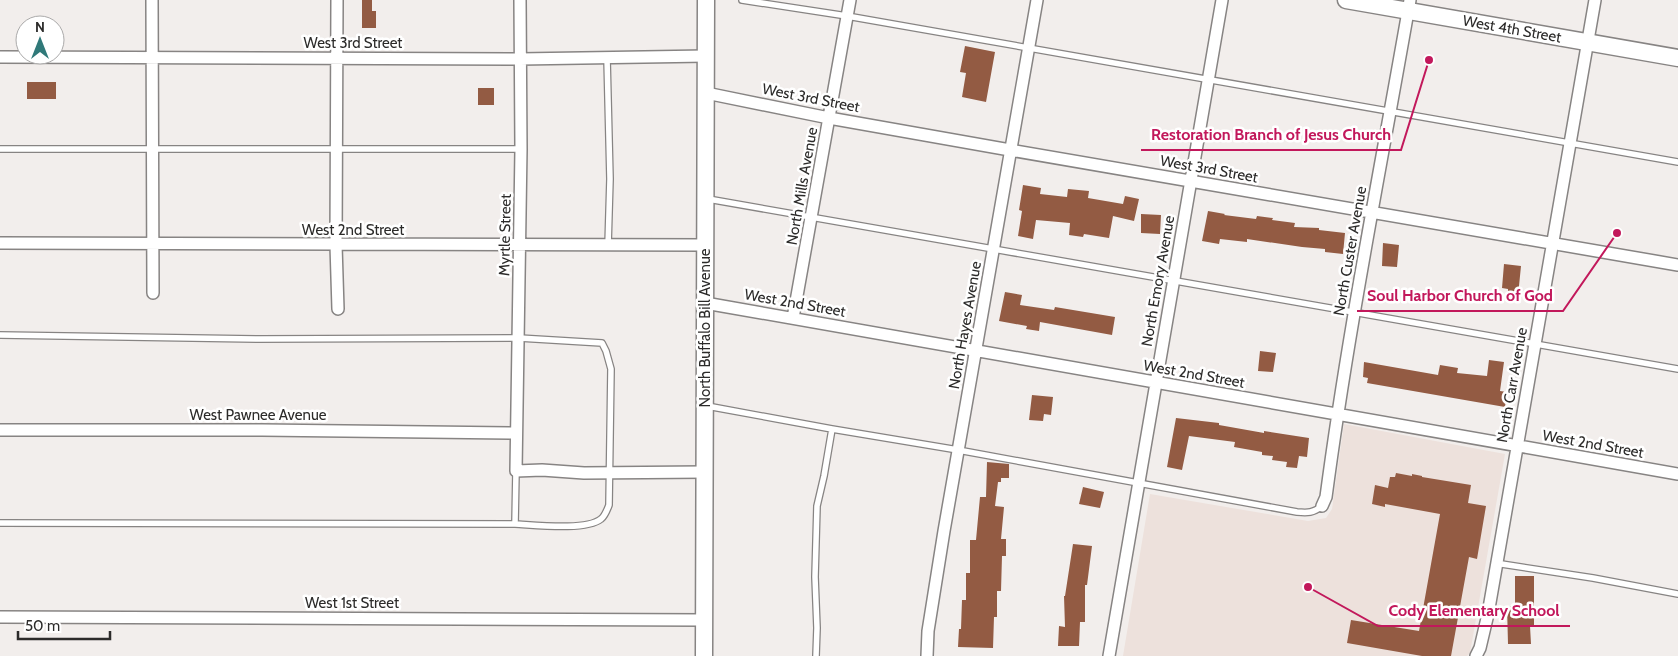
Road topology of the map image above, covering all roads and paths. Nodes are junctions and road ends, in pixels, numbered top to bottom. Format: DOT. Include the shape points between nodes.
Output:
graph roads {
  1 [pos="152,0"];
  2 [pos="336,0"];
  3 [pos="520,0"];
  4 [pos="706,0"];
  5 [pos="742,0"];
  6 [pos="850,0"];
  7 [pos="1037,0"];
  8 [pos="1222,0"];
  9 [pos="1346,0"];
  10 [pos="1595,0"];
  11 [pos="1409,5"];
  12 [pos="847,16"];
  13 [pos="1588,42"];
  14 [pos="1028,48"];
  15 [pos="706,56"];
  16 [pos="0,57"];
  17 [pos="152,58"];
  18 [pos="336,58"];
  19 [pos="607,58"];
  20 [pos="1678,58"];
  21 [pos="520,59"];
  22 [pos="1208,80"];
  23 [pos="706,93"];
  24 [pos="1390,111"];
  25 [pos="829,118"];
  26 [pos="1569,143"];
  27 [pos="0,149"];
  28 [pos="336,149"];
  29 [pos="521,149"];
  30 [pos="153,150"];
  31 [pos="1010,150"];
  32 [pos="1678,162"];
  33 [pos="1191,182"];
  34 [pos="706,198"];
  35 [pos="1372,213"];
  36 [pos="811,217"];
  37 [pos="0,243"];
  38 [pos="152,244"];
  39 [pos="336,244"];
  40 [pos="1551,244"];
  41 [pos="520,245"];
  42 [pos="706,245"];
  43 [pos="608,246"];
  44 [pos="993,249"];
  45 [pos="1678,265"];
  46 [pos="1174,281"];
  47 [pos="153,293"];
  48 [pos="705,303"];
  49 [pos="338,309"];
  50 [pos="1354,312"];
  51 [pos="793,318"];
  52 [pos="0,335"];
  53 [pos="519,338"];
  54 [pos="1534,344"];
  55 [pos="975,350"];
  56 [pos="1678,369"];
  57 [pos="1156,382"];
  58 [pos="705,405"];
  59 [pos="1337,414"];
  60 [pos="832,429"];
  61 [pos="0,430"];
  62 [pos="516,433"];
  63 [pos="1516,445"];
  64 [pos="958,450"];
  65 [pos="516,471"];
  66 [pos="705,472"];
  67 [pos="611,473"];
  68 [pos="1678,474"];
  69 [pos="1139,483"];
  70 [pos="1322,506"];
  71 [pos="0,523"];
  72 [pos="515,524"];
  73 [pos="1496,563"];
  74 [pos="1678,594"];
  75 [pos="0,617"];
  76 [pos="704,620"];
  77 [pos="704,656"];
  78 [pos="816,656"];
  79 [pos="927,656"];
  80 [pos="1109,656"];
  81 [pos="1476,656"];
  1 -- 17 [label="street"];
  2 -- 18 [label="street"];
  3 -- 21 [label="street, Myrtle Street"];
  4 -- 15 [label="main road, North Buffalo Bill Avenue"];
  5 -- 12 [label="lane"];
  6 -- 12 [label="street, North Mills Avenue"];
  7 -- 14 [label="street, North Hayes Avenue"];
  8 -- 22 [label="street, North Emory Avenue"];
  9 -- 11 [label="main road, West 4th Street"];
  10 -- 13 [label="street, North Carr Avenue"];
  11 -- 13 [label="main road, West 4th Street"];
  11 -- 24 [label="street, North Custer Avenue"];
  12 -- 14 [label="lane"];
  12 -- 25 [label="street, North Mills Avenue"];
  13 -- 20 [label="main road, West 4th Street"];
  13 -- 26 [label="street, North Carr Avenue"];
  14 -- 22 [label="lane"];
  14 -- 31 [label="street, North Hayes Avenue"];
  15 -- 19 [label="street, West 3rd Street"];
  15 -- 23 [label="main road, North Buffalo Bill Avenue"];
  16 -- 17 [label="street, West 3rd Street"];
  17 -- 18 [label="street, West 3rd Street"];
  17 -- 30 [label="street"];
  18 -- 21 [label="street, West 3rd Street"];
  18 -- 28 [label="street"];
  19 -- 21 [label="street, West 3rd Street"];
  19 -- 43 [label="lane"];
  21 -- 29 [label="street, Myrtle Street"];
  22 -- 24 [label="lane"];
  22 -- 33 [label="street, North Emory Avenue"];
  23 -- 25 [label="street, West 3rd Street"];
  23 -- 34 [label="main road, North Buffalo Bill Avenue"];
  24 -- 26 [label="lane"];
  24 -- 35 [label="street, North Custer Avenue"];
  25 -- 31 [label="street, West 3rd Street"];
  25 -- 36 [label="street, North Mills Avenue"];
  26 -- 32 [label="lane"];
  26 -- 40 [label="street, North Carr Avenue"];
  27 -- 30 [label="lane"];
  28 -- 29 [label="lane"];
  28 -- 30 [label="lane"];
  28 -- 39 [label="street"];
  29 -- 41 [label="street, Myrtle Street"];
  30 -- 38 [label="street"];
  31 -- 33 [label="street, West 3rd Street"];
  31 -- 44 [label="street, North Hayes Avenue"];
  33 -- 35 [label="street, West 3rd Street"];
  33 -- 46 [label="street, North Emory Avenue"];
  34 -- 36 [label="lane"];
  34 -- 42 [label="main road, North Buffalo Bill Avenue"];
  35 -- 40 [label="street, West 3rd Street"];
  35 -- 50 [label="street, North Custer Avenue"];
  36 -- 44 [label="lane"];
  36 -- 51 [label="street, North Mills Avenue"];
  37 -- 38 [label="street, West 2nd Street"];
  38 -- 39 [label="street, West 2nd Street"];
  38 -- 47 [label="street"];
  39 -- 41 [label="street, West 2nd Street"];
  39 -- 49 [label="street"];
  40 -- 45 [label="street, West 3rd Street"];
  40 -- 54 [label="street, North Carr Avenue"];
  41 -- 43 [label="street, West 2nd Street"];
  41 -- 53 [label="street, Myrtle Street"];
  42 -- 43 [label="street, West 2nd Street"];
  42 -- 48 [label="main road, North Buffalo Bill Avenue"];
  44 -- 46 [label="lane"];
  44 -- 55 [label="street, North Hayes Avenue"];
  46 -- 50 [label="lane"];
  46 -- 57 [label="street, North Emory Avenue"];
  48 -- 51 [label="street, West 2nd Street"];
  48 -- 58 [label="main road, North Buffalo Bill Avenue"];
  50 -- 54 [label="lane"];
  50 -- 59 [label="street, North Custer Avenue"];
  51 -- 55 [label="street, West 2nd Street"];
  52 -- 53 [label="lane"];
  53 -- 62 [label="street, Myrtle Street"];
  53 -- 67 [label="lane" via="602,343 611,369"];
  54 -- 56 [label="lane"];
  54 -- 63 [label="street, North Carr Avenue"];
  55 -- 57 [label="street, West 2nd Street"];
  55 -- 64 [label="street, North Hayes Avenue"];
  57 -- 59 [label="street, West 2nd Street"];
  57 -- 69 [label="street, North Emory Avenue"];
  58 -- 60 [label="lane"];
  58 -- 66 [label="main road, North Buffalo Bill Avenue"];
  59 -- 63 [label="street, West 2nd Street"];
  59 -- 70 [label="street, North Custer Avenue" via="1326,498"];
  60 -- 64 [label="lane"];
  60 -- 78 [label="lane" via="817,506"];
  61 -- 62 [label="street, West Pawnee Avenue"];
  62 -- 65 [label="street, Myrtle Street"];
  63 -- 68 [label="street, West 2nd Street"];
  63 -- 73 [label="street, North Carr Avenue"];
  64 -- 69 [label="lane"];
  64 -- 79 [label="street, North Hayes Avenue" via="928,631"];
  65 -- 67 [label="street"];
  65 -- 72 [label="lane"];
  66 -- 67 [label="street"];
  66 -- 76 [label="main road, North Buffalo Bill Avenue"];
  67 -- 72 [label="lane" via="609,505 604,517 595,523 576,526"];
  69 -- 70 [label="lane" via="1308,513"];
  69 -- 80 [label="street, North Emory Avenue"];
  71 -- 72 [label="lane"];
  73 -- 74 [label="lane"];
  73 -- 81 [label="street, North Carr Avenue" via="1488,614"];
  75 -- 76 [label="street, West 1st Street"];
  76 -- 77 [label="main road, North Buffalo Bill Avenue"];
}
